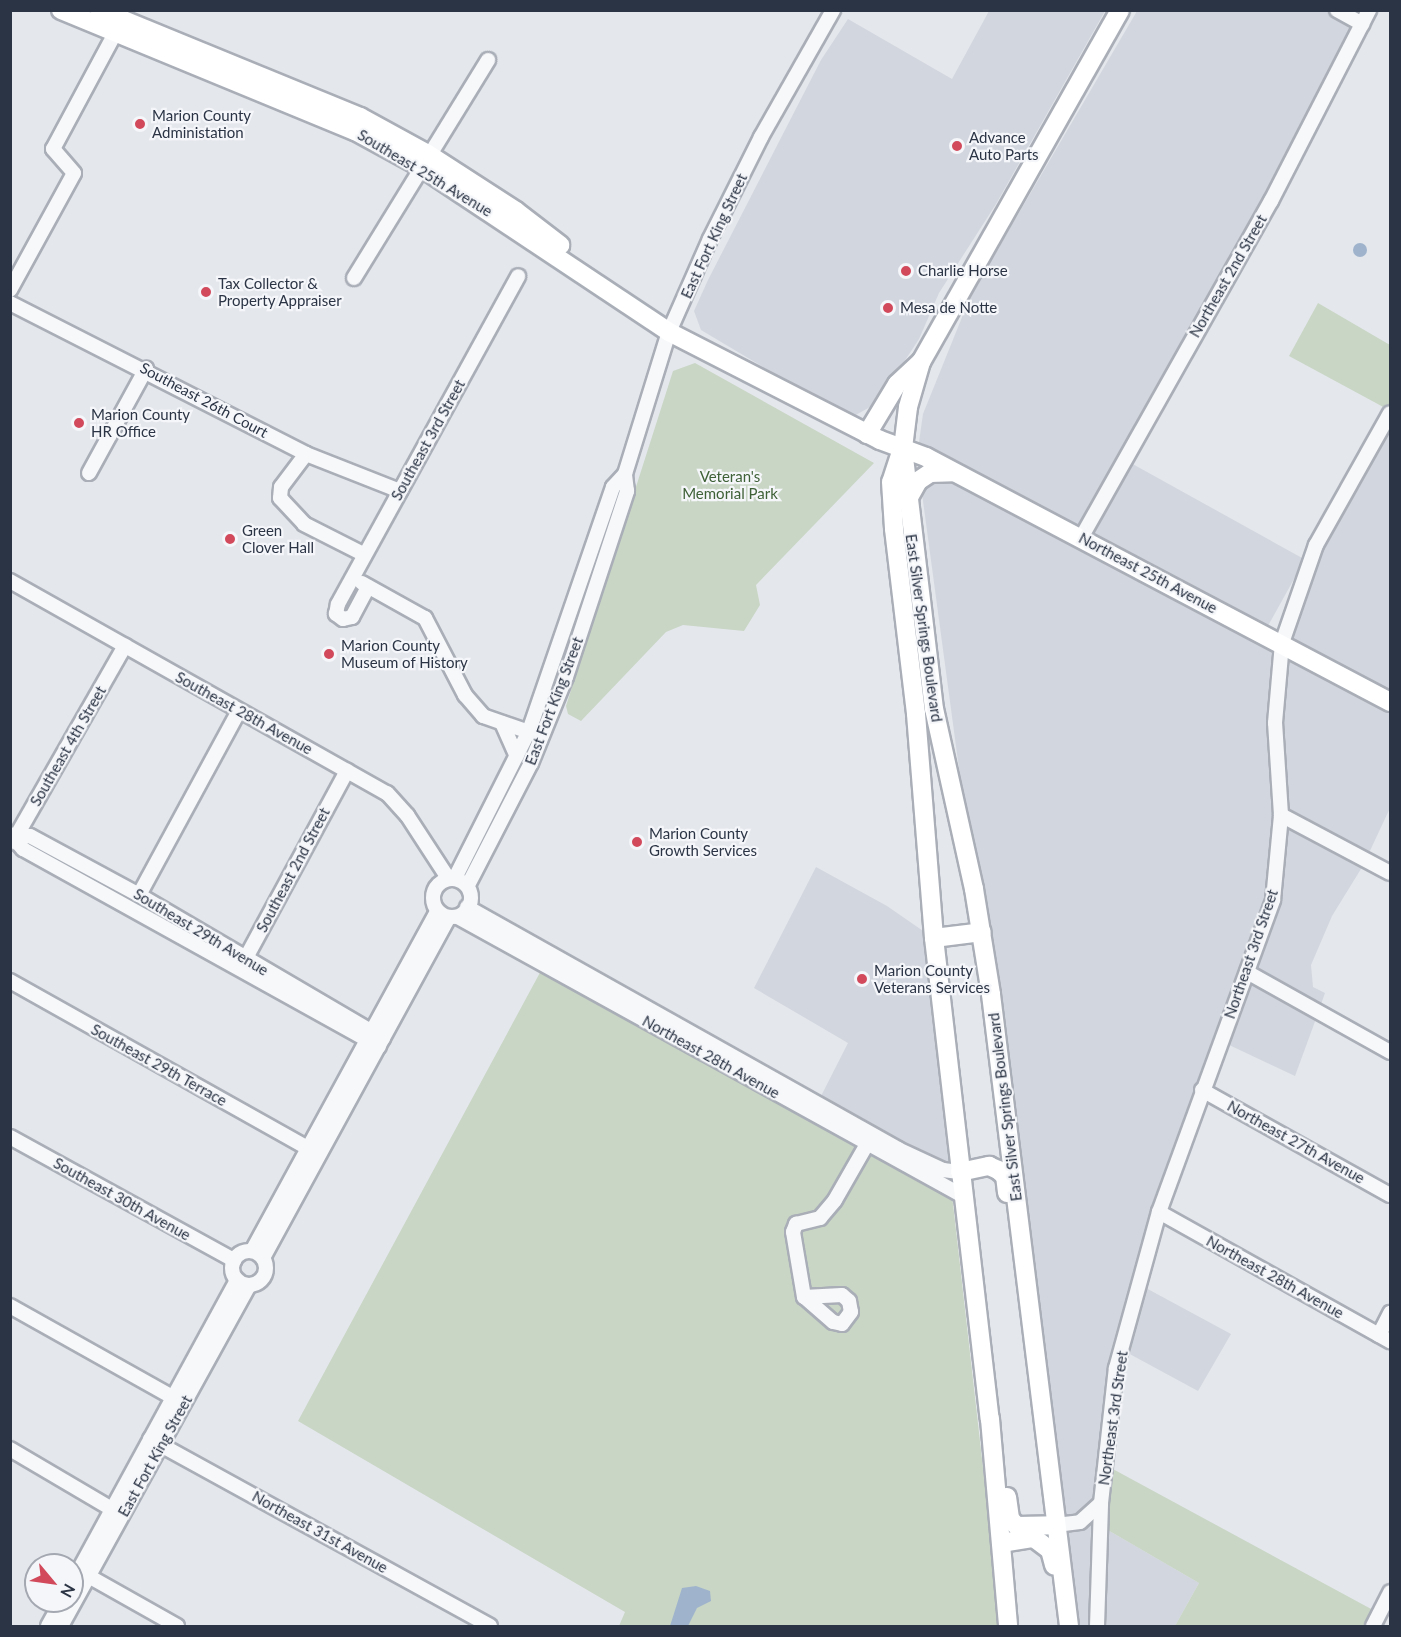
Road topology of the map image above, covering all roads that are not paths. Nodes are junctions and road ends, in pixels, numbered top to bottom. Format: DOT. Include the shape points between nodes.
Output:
graph roads {
  1 [pos="61,10"];
  2 [pos="99,10"];
  3 [pos="833,10"];
  4 [pos="1120,10"];
  5 [pos="1337,10"];
  6 [pos="1369,10"];
  7 [pos="1362,24"];
  8 [pos="119,27"];
  9 [pos="488,60"];
  10 [pos="424,161"];
  11 [pos="518,276"];
  12 [pos="354,278"];
  13 [pos="10,290"];
  14 [pos="10,303"];
  15 [pos="669,332"];
  16 [pos="921,362"];
  17 [pos="146,369"];
  18 [pos="1390,413"];
  19 [pos="867,434"];
  20 [pos="903,448"];
  21 [pos="306,454"];
  22 [pos="954,472"];
  23 [pos="89,473"];
  24 [pos="625,474"];
  25 [pos="400,491"];
  26 [pos="907,501"];
  27 [pos="1082,538"];
  28 [pos="365,555"];
  29 [pos="352,578"];
  30 [pos="11,583"];
  31 [pos="368,587"];
  32 [pos="1282,643"];
  33 [pos="124,646"];
  34 [pos="540,701"];
  35 [pos="1390,702"];
  36 [pos="239,711"];
  37 [pos="502,723"];
  38 [pos="529,731"];
  39 [pos="542,737"];
  40 [pos="517,756"];
  41 [pos="347,771"];
  42 [pos="1281,815"];
  43 [pos="12,839"];
  44 [pos="435,857"];
  45 [pos="465,861"];
  46 [pos="1390,873"];
  47 [pos="452,877"];
  48 [pos="468,885"];
  49 [pos="139,895"];
  50 [pos="452,914"];
  51 [pos="982,932"];
  52 [pos="934,938"];
  53 [pos="242,964"];
  54 [pos="1247,972"];
  55 [pos="10,981"];
  56 [pos="375,1039"];
  57 [pos="1390,1052"];
  58 [pos="1202,1090"];
  59 [pos="10,1137"];
  60 [pos="869,1140"];
  61 [pos="307,1148"];
  62 [pos="960,1172"];
  63 [pos="1390,1195"];
  64 [pos="963,1196"];
  65 [pos="1159,1212"];
  66 [pos="258,1255"];
  67 [pos="234,1260"];
  68 [pos="243,1283"];
  69 [pos="804,1297"];
  70 [pos="1027,1300"];
  71 [pos="10,1306"];
  72 [pos="1390,1313"];
  73 [pos="1385,1338"];
  74 [pos="174,1398"];
  75 [pos="990,1419"];
  76 [pos="156,1442"];
  77 [pos="10,1449"];
  78 [pos="1101,1503"];
  79 [pos="112,1509"];
  80 [pos="1056,1525"];
  81 [pos="1001,1543"];
  82 [pos="84,1568"];
  83 [pos="84,1570"];
  84 [pos="84,1579"];
  85 [pos="1390,1592"];
  86 [pos="177,1626"];
  87 [pos="490,1626"];
  88 [pos="1008,1626"];
  89 [pos="1061,1626"];
  90 [pos="1069,1626"];
  91 [pos="1097,1626"];
  92 [pos="1372,1626"];
  1 -- 8 [label="main road, Southeast 25th Avenue"];
  2 -- 8 [label="main road, Southeast 25th Avenue"];
  3 -- 15 [label="street, East Fort King Street" via="761,137"];
  4 -- 16 [label="main road, East Silver Springs Boulevard"];
  5 -- 7 [label="street"];
  6 -- 7 [label="street, Northeast 2nd Street"];
  7 -- 27 [label="street, Northeast 2nd Street" via="1272,201"];
  8 -- 10 [label="main road, Southeast 25th Avenue"];
  8 -- 13 [label="street" via="53,149 74,173"];
  9 -- 10 [label="street"];
  10 -- 12 [label="street"];
  10 -- 15 [label="main road, Southeast 25th Avenue"];
  11 -- 25 [label="street, Southeast 3rd Street"];
  14 -- 17 [label="street, Southeast 26th Court"];
  15 -- 19 [label="main road, Southeast 25th Avenue"];
  15 -- 24 [label="street, East Fort King Street"];
  16 -- 19 [label="main road" via="897,384"];
  16 -- 20 [label="main road, East Silver Springs Boulevard" via="908,407"];
  17 -- 21 [label="street, Southeast 26th Court"];
  17 -- 23 [label="street"];
  18 -- 32 [label="street, Northeast 3rd Street" via="1316,545"];
  19 -- 20 [label="main road, Southeast 25th Avenue"];
  20 -- 22 [label="main road, Northeast 25th Avenue"];
  20 -- 26 [label="main road, East Silver Springs Boulevard"];
  20 -- 52 [label="main road, East Silver Springs Boulevard" via="891,482 916,714"];
  21 -- 25 [label="street, Southeast 26th Court"];
  21 -- 28 [label="street" via="281,487 280,498 304,524"];
  22 -- 26 [label="main road" via="930,473 918,482"];
  22 -- 27 [label="main road, Northeast 25th Avenue"];
  24 -- 34 [label="street, East Fort King Street" via="613,487"];
  24 -- 39 [label="street, East Fort King Street" via="627,491"];
  25 -- 28 [label="street, Southeast 3rd Street"];
  26 -- 51 [label="main road, East Silver Springs Boulevard" via="934,710"];
  27 -- 32 [label="main road, Northeast 25th Avenue"];
  28 -- 29 [label="street, Southeast 3rd Street"];
  29 -- 31 [label="street"];
  29 -- 31 [label="street, Southeast 3rd Street" via="338,604 336,614 343,619 352,617"];
  30 -- 33 [label="street, Southeast 28th Avenue"];
  31 -- 37 [label="street" via="425,618 465,695 483,716"];
  32 -- 35 [label="main road, Northeast 25th Avenue"];
  32 -- 42 [label="street, Northeast 3rd Street" via="1275,723"];
  33 -- 36 [label="street, Southeast 28th Avenue"];
  33 -- 43 [label="street, Southeast 4th Street"];
  34 -- 37 [label="street" via="523,718"];
  34 -- 38 [label="street, East Fort King Street"];
  36 -- 41 [label="street, Southeast 28th Avenue"];
  36 -- 49 [label="street"];
  37 -- 38 [label="street"];
  37 -- 40 [label="street"];
  38 -- 39 [label="street"];
  38 -- 40 [label="street, East Fort King Street"];
  39 -- 48 [label="street, East Fort King Street"];
  40 -- 45 [label="street, East Fort King Street"];
  41 -- 44 [label="street, Southeast 28th Avenue" via="387,793"];
  41 -- 53 [label="street, Southeast 2nd Street"];
  42 -- 46 [label="street"];
  42 -- 54 [label="street, Northeast 3rd Street" via="1273,900 1263,918"];
  43 -- 49 [label="street, Southeast 29th Avenue" via="30,836"];
  43 -- 53 [label="street, Southeast 29th Avenue" via="23,849"];
  44 -- 45 [label="street" via="444,862"];
  44 -- 47 [label="street, Southeast 28th Avenue"];
  45 -- 47 [label="street, East Fort King Street"];
  47 -- 48 [label="street"];
  47 -- 50 [label="street, East Fort King Street" via="435,894"];
  48 -- 50 [label="street" via="471,897"];
  49 -- 53 [label="street, Southeast 29th Avenue"];
  50 -- 56 [label="street, East Fort King Street"];
  50 -- 60 [label="street, Northeast 28th Avenue"];
  51 -- 52 [label="main road"];
  51 -- 70 [label="main road, East Silver Springs Boulevard"];
  52 -- 62 [label="main road, East Silver Springs Boulevard"];
  53 -- 56 [label="street, Southeast 29th Avenue"];
  54 -- 57 [label="street"];
  54 -- 58 [label="street, Northeast 3rd Street"];
  55 -- 61 [label="street, Southeast 29th Terrace"];
  56 -- 61 [label="street, East Fort King Street"];
  56 -- 66 [label="street, East Fort King Street"];
  58 -- 63 [label="street, Northeast 27th Avenue"];
  58 -- 65 [label="street, Northeast 3rd Street"];
  59 -- 67 [label="street, Southeast 30th Avenue"];
  60 -- 62 [label="street, Northeast 28th Avenue" via="943,1170"];
  60 -- 64 [label="street, Northeast 28th Avenue"];
  60 -- 69 [label="street" via="835,1200 820,1218 796,1224"];
  61 -- 66 [label="street, East Fort King Street"];
  62 -- 64 [label="main road, East Silver Springs Boulevard"];
  62 -- 70 [label="main road" via="989,1166 1005,1176 1019,1283"];
  64 -- 75 [label="main road, East Silver Springs Boulevard"];
  65 -- 73 [label="street, Northeast 28th Avenue"];
  65 -- 78 [label="street, Northeast 3rd Street" via="1116,1368"];
  66 -- 67 [label="street"];
  66 -- 68 [label="street, East Fort King Street" via="265,1276"];
  67 -- 68 [label="street"];
  68 -- 74 [label="street, East Fort King Street"];
  68 -- 76 [label="street, East Fort King Street"];
  70 -- 80 [label="main road, East Silver Springs Boulevard"];
  71 -- 74 [label="street"];
  72 -- 73 [label="street"];
  74 -- 76 [label="street, East Fort King Street"];
  75 -- 80 [label="main road" via="1002,1433 1010,1519 1017,1526"];
  75 -- 81 [label="main road, East Silver Springs Boulevard"];
  76 -- 79 [label="street, East Fort King Street"];
  76 -- 83 [label="street, East Fort King Street"];
  76 -- 87 [label="street, Northeast 31st Avenue"];
  77 -- 79 [label="street"];
  78 -- 80 [label="street, Northeast 3rd Street" via="1080,1522"];
  78 -- 91 [label="street, Northeast 3rd Street"];
  79 -- 82 [label="street, East Fort King Street"];
  80 -- 90 [label="main road, East Silver Springs Boulevard"];
  81 -- 88 [label="main road, East Silver Springs Boulevard"];
  81 -- 89 [label="main road" via="1034,1538 1050,1550"];
  84 -- 86 [label="street"];
  85 -- 92 [label="street"];
}
